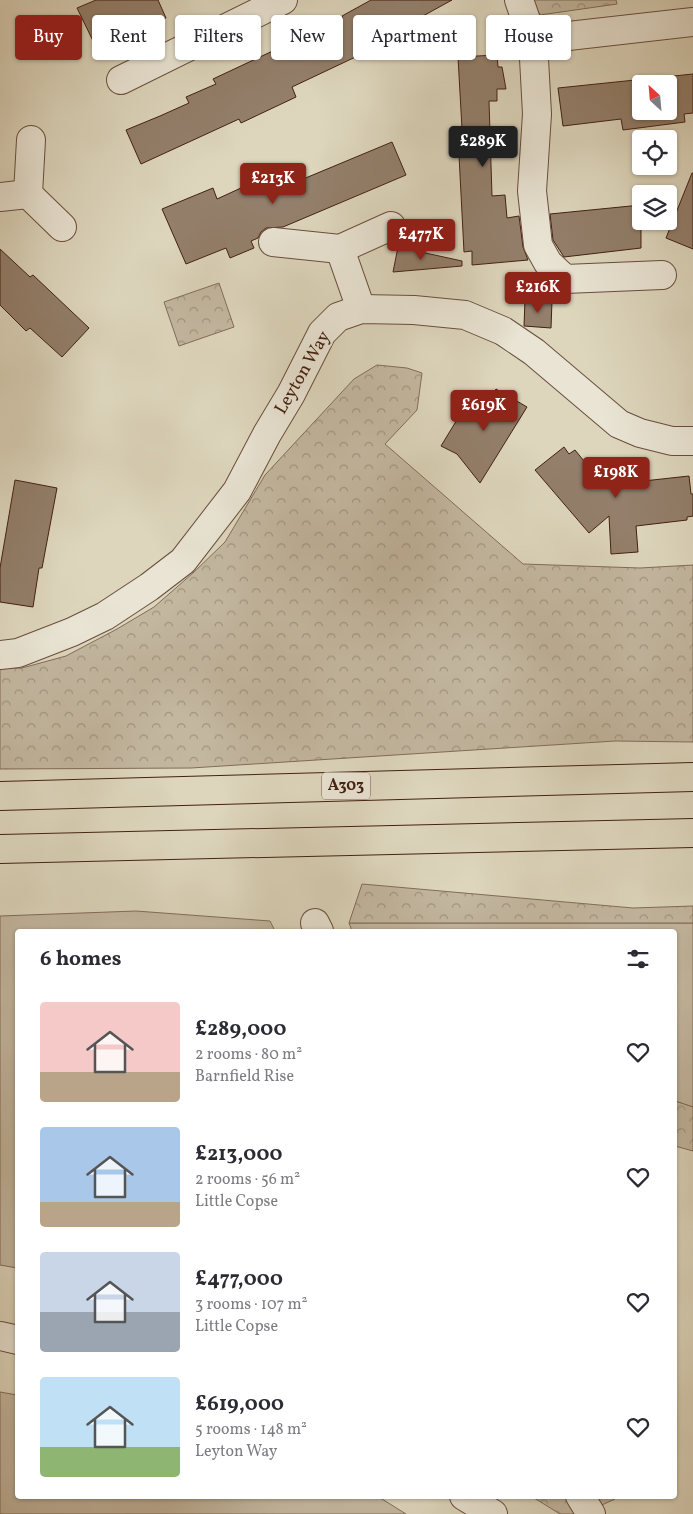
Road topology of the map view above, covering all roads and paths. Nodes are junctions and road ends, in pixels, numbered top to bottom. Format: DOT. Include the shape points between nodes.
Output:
graph roads {
  1 [pos="283,0"];
  2 [pos="519,0"];
  3 [pos="525,15"];
  4 [pos="693,22"];
  5 [pos="571,36"];
  6 [pos="535,60"];
  7 [pos="121,80"];
  8 [pos="31,140"];
  9 [pos="28,194"];
  10 [pos="0,197"];
  11 [pos="391,226"];
  12 [pos="62,228"];
  13 [pos="273,242"];
  14 [pos="340,249"];
  15 [pos="662,275"];
  16 [pos="361,309"];
  17 [pos="693,442"];
  18 [pos="0,655"];
  19 [pos="693,777"];
  20 [pos="0,796"];
  21 [pos="693,833"];
  22 [pos="0,849"];
  23 [pos="0,1336"];
  24 [pos="15,1339"];
  25 [pos="469,1499"];
  26 [pos="582,1499"];
  27 [pos="492,1514"];
  28 [pos="590,1514"];
  1 -- 7 [label="street"];
  2 -- 3 [label="street"];
  4 -- 5 [label="street"];
  6 -- 15 [label="street" via="537,114 532,191 538,245 548,263 565,279"];
  8 -- 9 [label="street"];
  9 -- 10 [label="street"];
  9 -- 12 [label="street"];
  11 -- 14 [label="street"];
  13 -- 14 [label="street"];
  14 -- 16 [label="street"];
  16 -- 17 [label="street, Leyton Way" via="414,310 465,316 503,331 534,352 619,424 672,441"];
  16 -- 18 [label="street, Leyton Way" via="338,317 322,333 237,491 183,561 105,616 18,653"];
  19 -- 20 [label="highway, A303"];
  21 -- 22 [label="highway"];
  23 -- 24 [label="street"];
  25 -- 27 [label="street"];
  26 -- 28 [label="street"];
}
